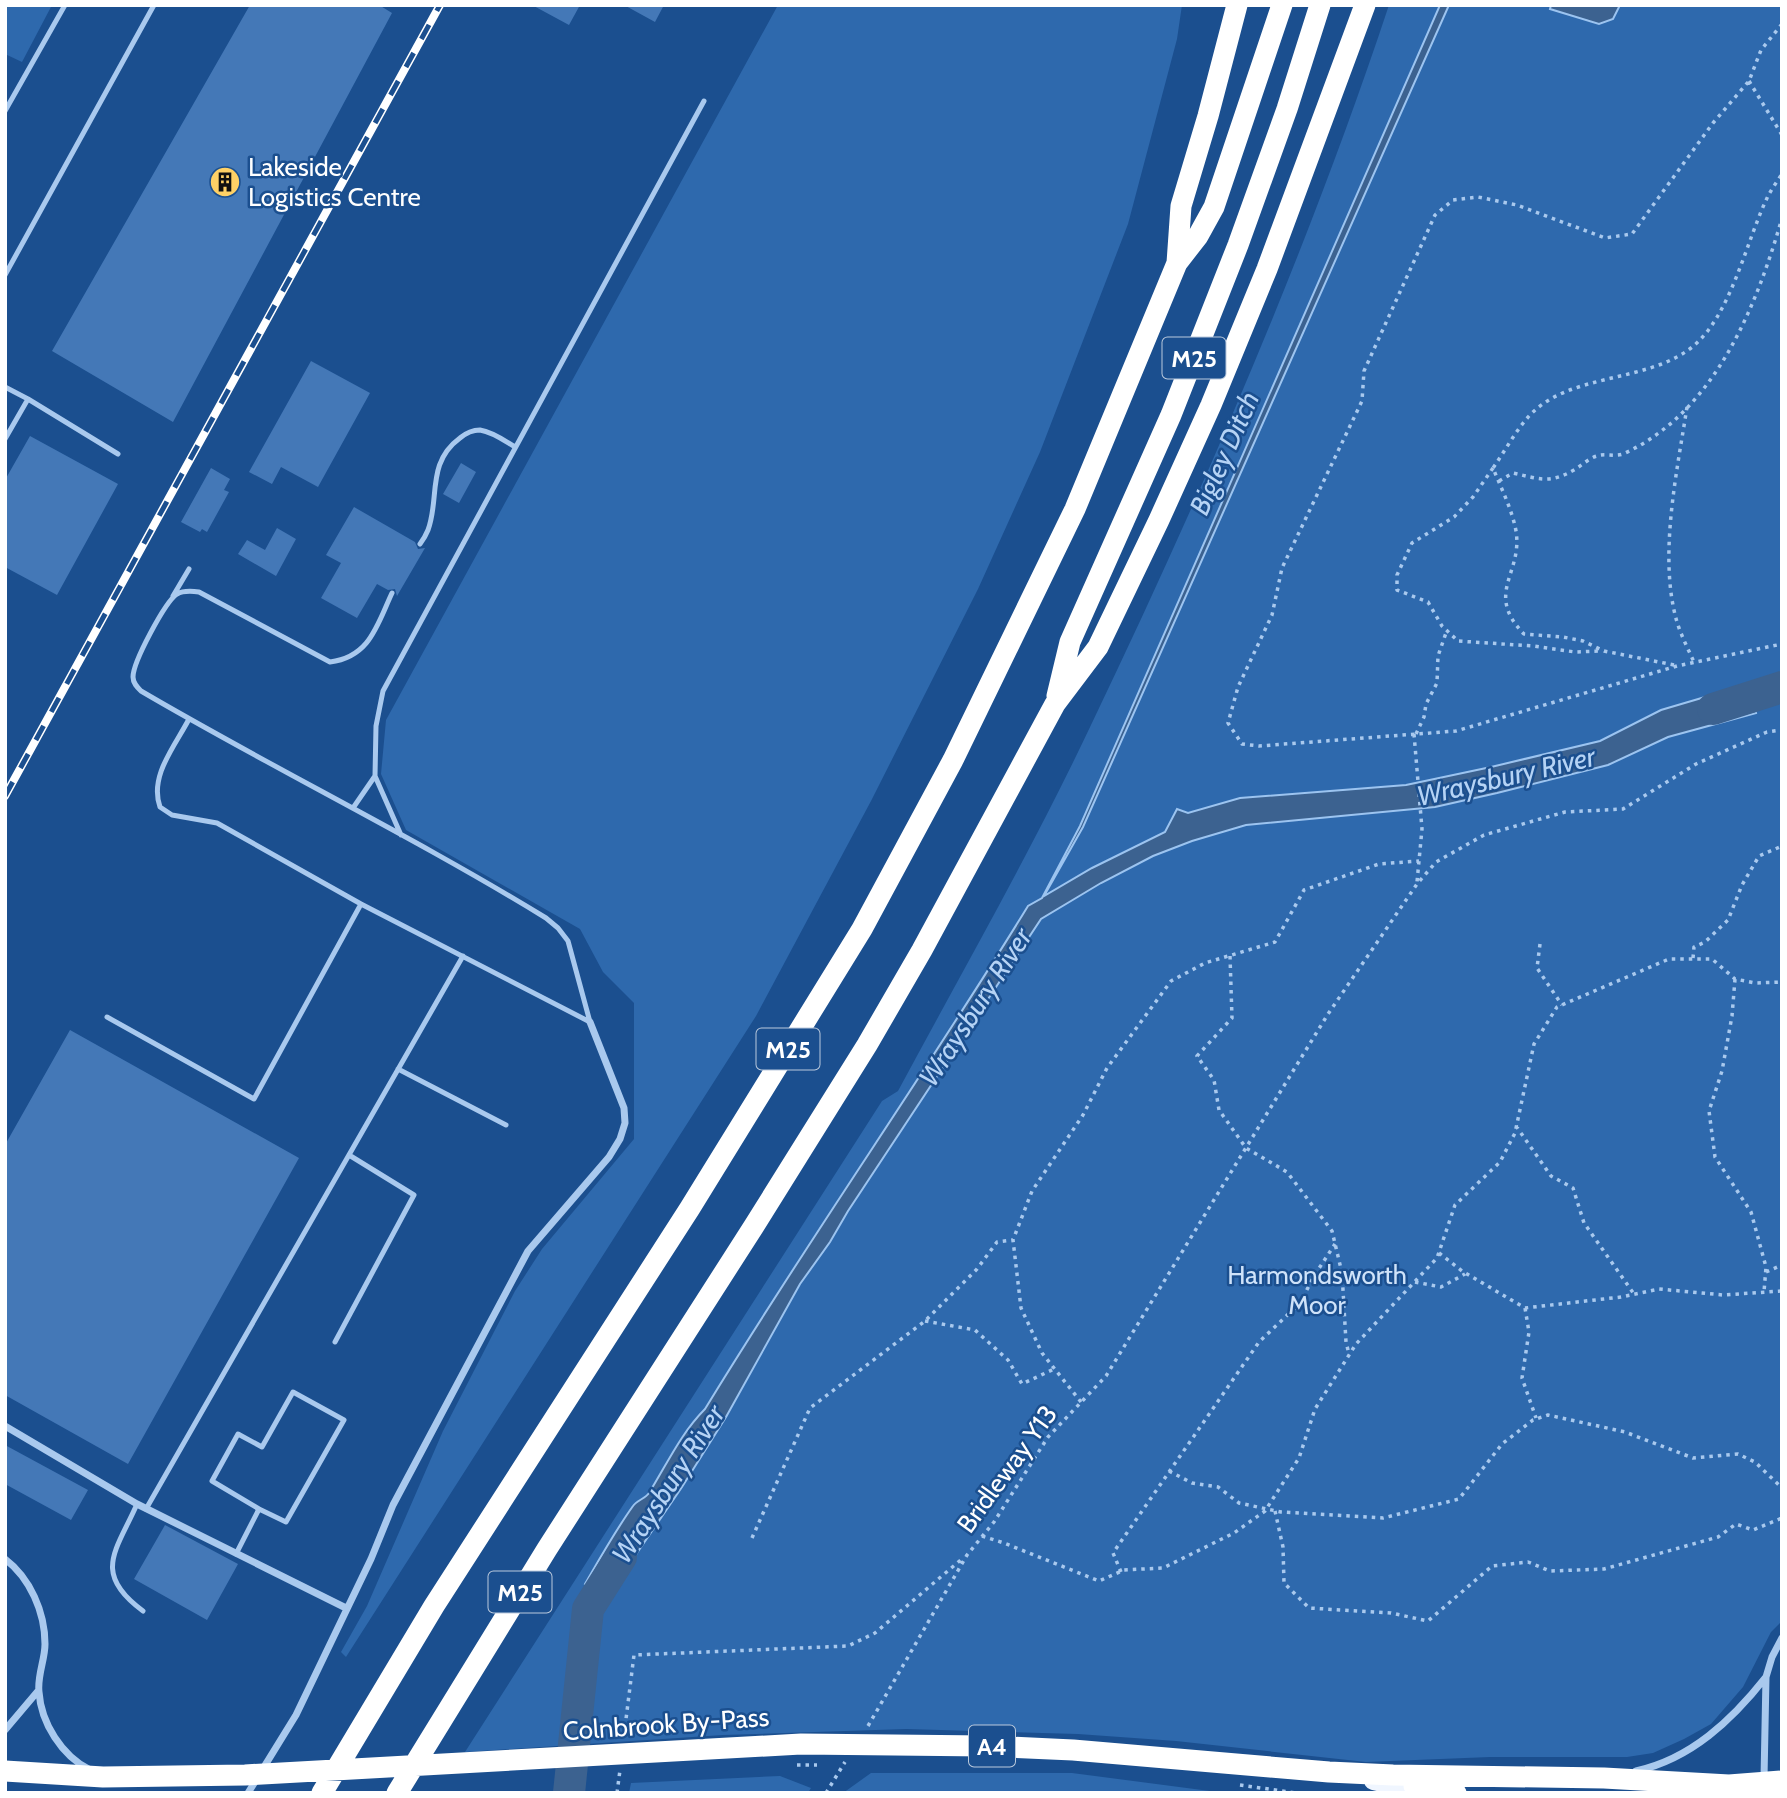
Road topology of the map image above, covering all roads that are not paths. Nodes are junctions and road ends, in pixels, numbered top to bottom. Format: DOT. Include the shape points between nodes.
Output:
graph roads {
  1 [pos="65,5"];
  2 [pos="155,5"];
  3 [pos="1237,5"];
  4 [pos="1282,5"];
  5 [pos="1320,5"];
  6 [pos="1366,5"];
  7 [pos="704,101"];
  8 [pos="5,111"];
  9 [pos="1177,263"];
  10 [pos="5,275"];
  11 [pos="5,387"];
  12 [pos="28,398"];
  13 [pos="5,439"];
  14 [pos="515,447"];
  15 [pos="118,454"];
  16 [pos="420,544"];
  17 [pos="189,569"];
  18 [pos="393,593"];
  19 [pos="172,599"];
  20 [pos="1055,704"];
  21 [pos="189,719"];
  22 [pos="375,776"];
  23 [pos="353,808"];
  24 [pos="401,835"];
  25 [pos="361,904"];
  26 [pos="463,956"];
  27 [pos="107,1017"];
  28 [pos="590,1022"];
  29 [pos="398,1069"];
  30 [pos="506,1125"];
  31 [pos="349,1154"];
  32 [pos="335,1342"];
  33 [pos="5,1426"];
  34 [pos="137,1504"];
  35 [pos="259,1508"];
  36 [pos="146,1509"];
  37 [pos="236,1554"];
  38 [pos="5,1559"];
  39 [pos="346,1608"];
  40 [pos="143,1611"];
  41 [pos="1782,1638"];
  42 [pos="1766,1678"];
  43 [pos="38,1691"];
  44 [pos="5,1730"];
  45 [pos="1329,1772"];
  46 [pos="12,1775"];
  47 [pos="103,1777"];
  48 [pos="1604,1778"];
  49 [pos="1770,1786"];
  50 [pos="248,1793"];
  51 [pos="322,1793"];
  52 [pos="397,1793"];
  53 [pos="1427,1793"];
  54 [pos="1456,1793"];
  1 -- 8 [label="lane"];
  2 -- 10 [label="lane"];
  3 -- 9 [label="highway" via="1181,206"];
  4 -- 9 [label="highway, M25" via="1214,206"];
  5 -- 20 [label="highway, M25" via="1287,109 1195,355 1070,642"];
  6 -- 20 [label="highway" via="1267,269 1180,474 1098,647"];
  7 -- 14 [label="lane"];
  9 -- 51 [label="highway, M25" via="1075,509 953,760 862,929 690,1208 434,1606"];
  11 -- 12 [label="lane"];
  12 -- 13 [label="lane"];
  12 -- 15 [label="lane"];
  14 -- 16 [label="lane" via="478,430 454,443 440,466 428,529"];
  14 -- 22 [label="lane" via="383,691 376,726"];
  17 -- 19 [label="lane"];
  18 -- 19 [label="lane" via="364,648 330,662 199,593 184,592"];
  19 -- 21 [label="lane" via="147,639 133,676 141,691"];
  20 -- 52 [label="highway, M25" via="867,1045"];
  21 -- 23 [label="lane"];
  21 -- 25 [label="lane" via="159,775 160,807 172,815 216,823"];
  22 -- 23 [label="lane"];
  22 -- 24 [label="lane"];
  23 -- 24 [label="lane"];
  24 -- 28 [label="lane" via="558,928 568,941"];
  25 -- 26 [label="lane"];
  25 -- 27 [label="lane" via="254,1099"];
  26 -- 28 [label="lane"];
  26 -- 29 [label="lane"];
  28 -- 39 [label="street" via="624,1108 620,1139 528,1251 393,1505"];
  29 -- 30 [label="lane"];
  29 -- 31 [label="lane"];
  31 -- 32 [label="lane" via="414,1195"];
  31 -- 36 [label="lane"];
  33 -- 34 [label="street"];
  34 -- 36 [label="street"];
  34 -- 40 [label="lane" via="111,1559 111,1569 121,1589"];
  35 -- 35 [label="lane" via="286,1522 344,1420 293,1392 262,1447 238,1434 212,1481"];
  35 -- 37 [label="lane"];
  36 -- 37 [label="street"];
  37 -- 39 [label="street"];
  38 -- 43 [label="street" via="25,1578 37,1608 45,1643"];
  39 -- 50 [label="street" via="296,1715"];
  41 -- 42 [label="street"];
  42 -- 48 [label="street" via="1740,1710 1680,1756 1655,1767"];
  42 -- 49 [label="street"];
  43 -- 44 [label="street"];
  43 -- 47 [label="street" via="58,1743 73,1759"];
  45 -- 47 [label="highway, Colnbrook By-Pass / A4" via="1073,1750 986,1746 856,1754 801,1744 246,1775"];
  45 -- 48 [label="highway, A4"];
  45 -- 53 [label="main road"];
  45 -- 54 [label="highway, A4"];
  46 -- 47 [label="highway, Colnbrook By-Pass / A4"];
  48 -- 49 [label="highway, A4"];
}
